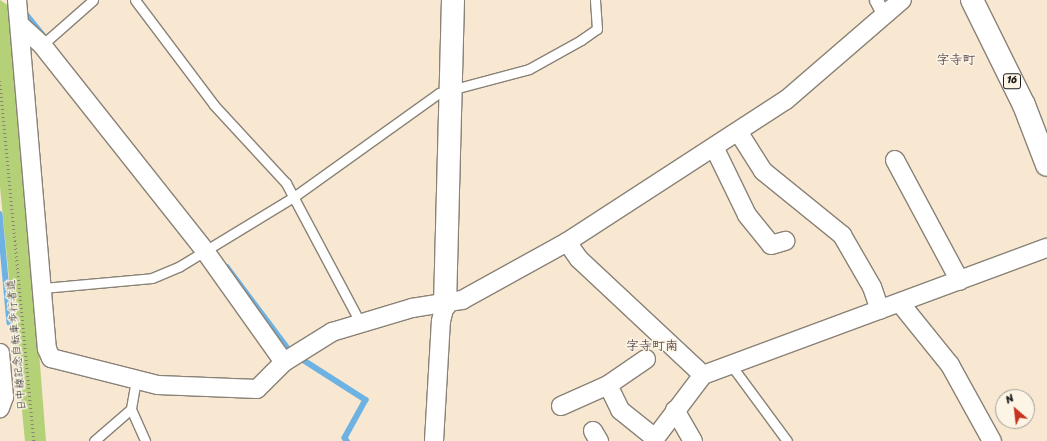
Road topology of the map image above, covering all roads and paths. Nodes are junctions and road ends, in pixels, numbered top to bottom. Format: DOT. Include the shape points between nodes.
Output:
graph roads {
  1 [pos="17,0"];
  2 [pos="93,0"];
  3 [pos="135,0"];
  4 [pos="452,0"];
  5 [pos="595,0"];
  6 [pos="902,0"];
  7 [pos="972,0"];
  8 [pos="880,7"];
  9 [pos="20,25"];
  10 [pos="42,46"];
  11 [pos="0,81"];
  12 [pos="451,88"];
  13 [pos="739,133"];
  14 [pos="715,149"];
  15 [pos="895,160"];
  16 [pos="1047,165"];
  17 [pos="295,196"];
  18 [pos="785,240"];
  19 [pos="567,242"];
  20 [pos="1047,248"];
  21 [pos="205,251"];
  22 [pos="960,281"];
  23 [pos="43,288"];
  24 [pos="900,302"];
  25 [pos="445,305"];
  26 [pos="880,310"];
  27 [pos="360,322"];
  28 [pos="0,353"];
  29 [pos="646,359"];
  30 [pos="284,362"];
  31 [pos="731,365"];
  32 [pos="703,375"];
  33 [pos="136,380"];
  34 [pos="608,385"];
  35 [pos="561,406"];
  36 [pos="0,408"];
  37 [pos="131,409"];
  38 [pos="675,410"];
  39 [pos="654,440"];
  40 [pos="34,441"];
  41 [pos="94,441"];
  42 [pos="145,441"];
  43 [pos="434,441"];
  44 [pos="693,441"];
  45 [pos="787,441"];
  46 [pos="992,441"];
  1 -- 9 [label="street"];
  2 -- 10 [label="lane"];
  3 -- 17 [label="lane" via="214,105"];
  4 -- 12 [label="street"];
  5 -- 12 [label="lane" via="597,29 581,40 529,69"];
  6 -- 8 [label="street"];
  7 -- 16 [label="street, 16" via="1024,105"];
  8 -- 13 [label="street" via="786,100"];
  9 -- 10 [label="street"];
  9 -- 23 [label="street"];
  10 -- 21 [label="street"];
  11 -- 40 [label="path, 日中線記念自転車歩行者道"];
  12 -- 17 [label="lane"];
  12 -- 25 [label="street"];
  13 -- 14 [label="street"];
  13 -- 26 [label="street" via="763,171 842,235 872,287"];
  14 -- 18 [label="street" via="747,216 771,245"];
  14 -- 19 [label="street"];
  15 -- 22 [label="street"];
  17 -- 21 [label="lane"];
  17 -- 27 [label="lane"];
  19 -- 25 [label="street" via="462,300"];
  19 -- 32 [label="street" via="579,259"];
  20 -- 22 [label="street"];
  21 -- 23 [label="lane" via="152,278"];
  21 -- 30 [label="street"];
  22 -- 24 [label="street"];
  23 -- 33 [label="street" via="47,349 51,358"];
  24 -- 26 [label="street"];
  24 -- 46 [label="street" via="950,365"];
  25 -- 27 [label="street" via="412,308"];
  25 -- 43 [label="street" via="440,321"];
  26 -- 31 [label="street"];
  27 -- 30 [label="street" via="332,332"];
  28 -- 36 [label="street" via="4,397"];
  29 -- 34 [label="street"];
  30 -- 33 [label="street" via="257,389"];
  31 -- 32 [label="street"];
  31 -- 45 [label="lane"];
  32 -- 38 [label="street"];
  33 -- 37 [label="lane"];
  34 -- 35 [label="street"];
  34 -- 39 [label="street" via="620,410"];
  37 -- 41 [label="lane"];
  37 -- 42 [label="lane"];
  38 -- 39 [label="street"];
  38 -- 44 [label="street"];
}
